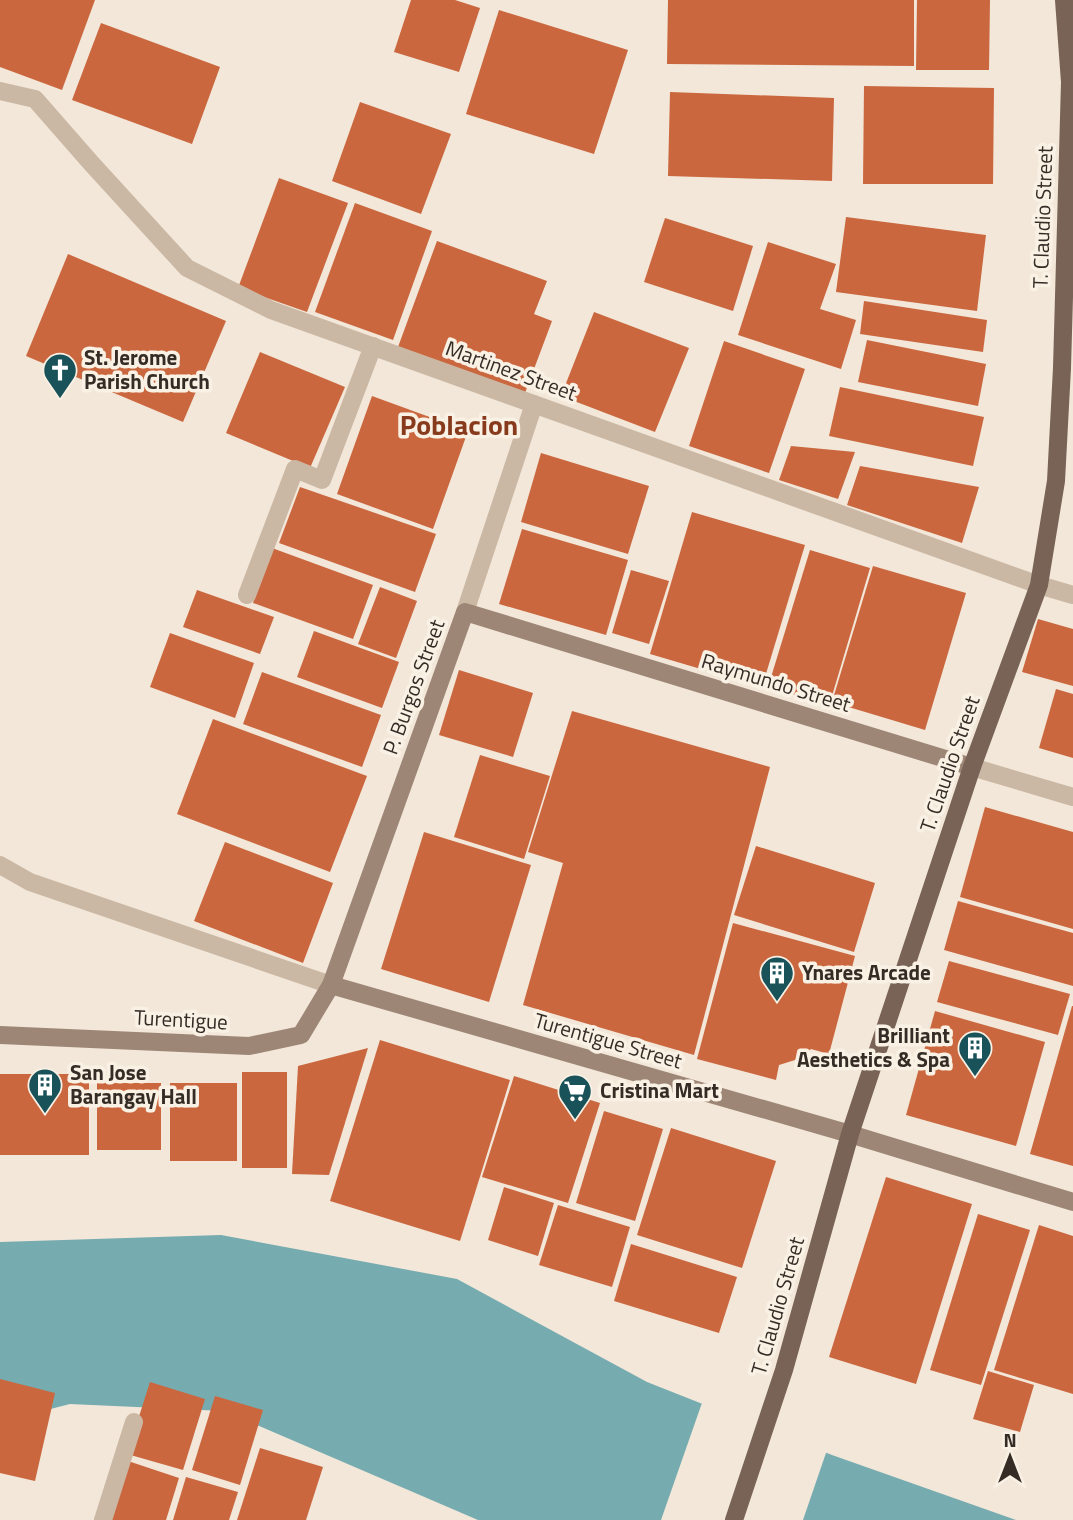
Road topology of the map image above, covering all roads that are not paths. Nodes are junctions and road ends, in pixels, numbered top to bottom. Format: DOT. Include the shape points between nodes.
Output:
graph roads {
  1 [pos="1064,0"];
  2 [pos="0,91"];
  3 [pos="373,346"];
  4 [pos="534,404"];
  5 [pos="1038,585"];
  6 [pos="247,595"];
  7 [pos="1073,595"];
  8 [pos="465,612"];
  9 [pos="972,766"];
  10 [pos="1073,797"];
  11 [pos="0,865"];
  12 [pos="331,985"];
  13 [pos="0,1035"];
  14 [pos="850,1134"];
  15 [pos="1073,1202"];
  16 [pos="134,1422"];
  17 [pos="103,1520"];
  18 [pos="734,1520"];
  1 -- 5 [label="main road, T. Claudio Street" via="1070,82 1062,368 1056,481"];
  2 -- 3 [label="street, Martinez Street" via="35,99 187,268 271,310"];
  3 -- 4 [label="street, Martinez Street"];
  3 -- 6 [label="street" via="322,480 295,469"];
  4 -- 5 [label="street, Martinez Street"];
  4 -- 8 [label="street, P. Burgos Street"];
  5 -- 7 [label="street, Martinez Street"];
  5 -- 9 [label="main road, T. Claudio Street"];
  8 -- 9 [label="street, Raymundo Street"];
  8 -- 12 [label="street, P. Burgos Street"];
  9 -- 10 [label="street, Raymundo Street"];
  9 -- 14 [label="main road, T. Claudio Street"];
  11 -- 12 [label="street" via="30,882"];
  12 -- 13 [label="street, Turentigue" via="301,1035 249,1046"];
  12 -- 14 [label="street, Turentigue Street"];
  14 -- 15 [label="street, Turentigue Street"];
  14 -- 18 [label="main road, T. Claudio Street" via="784,1370"];
  16 -- 17 [label="street"];
}
